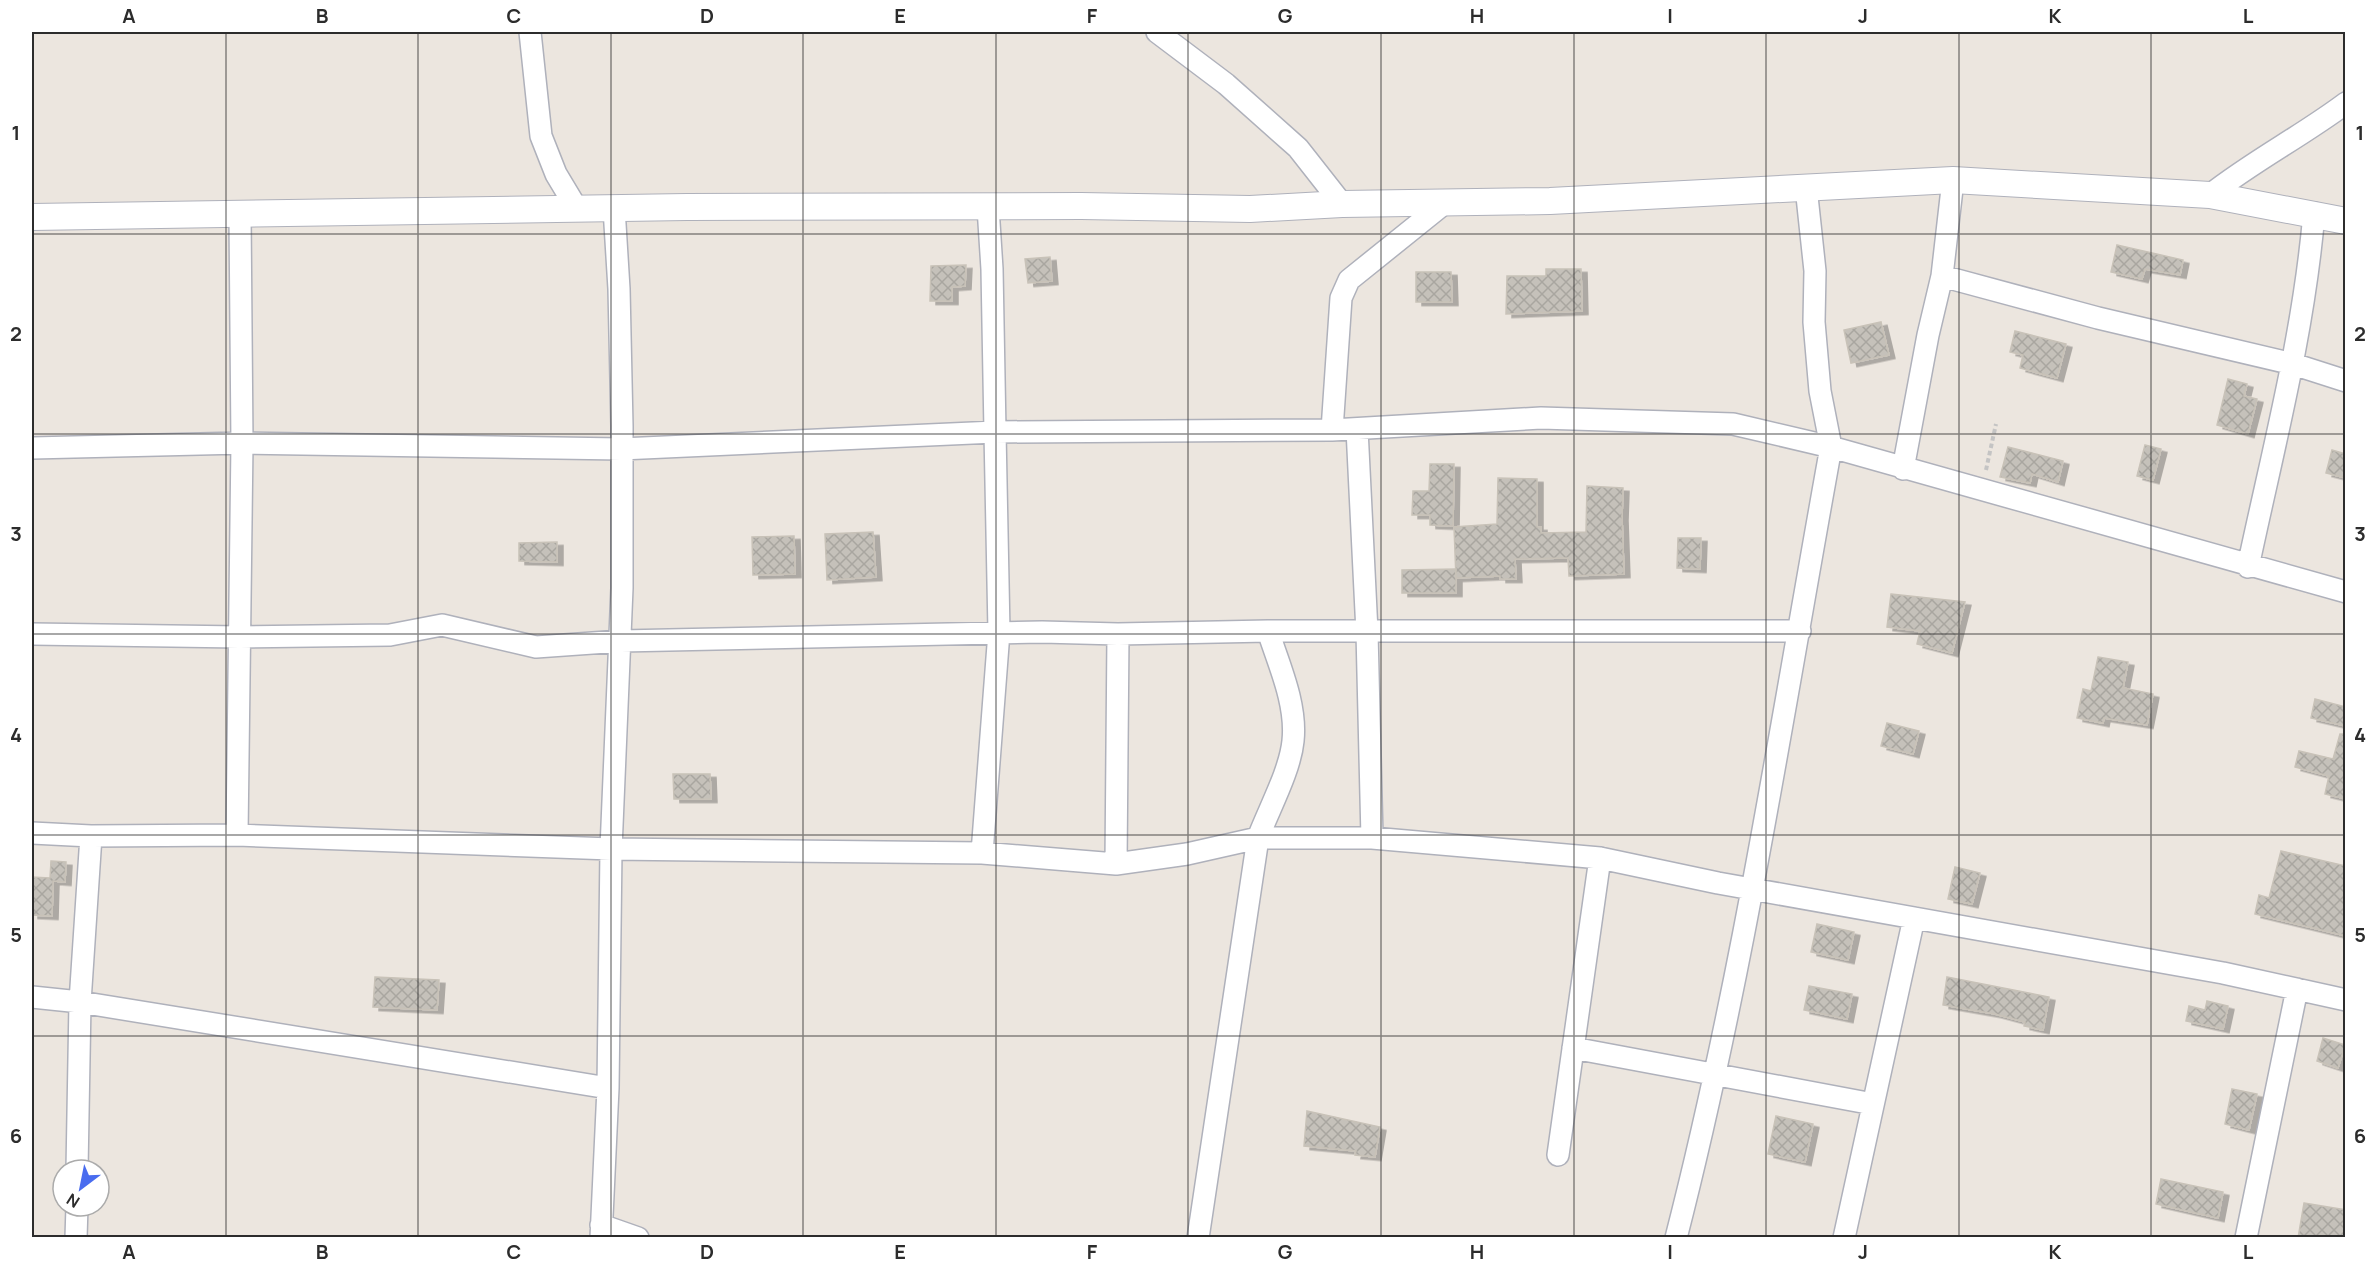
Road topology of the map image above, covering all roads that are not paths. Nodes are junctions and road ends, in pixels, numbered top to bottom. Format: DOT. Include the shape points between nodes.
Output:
graph roads {
  1 [pos="530,32"];
  2 [pos="1156,32"];
  3 [pos="2346,103"];
  4 [pos="1953,180"];
  5 [pos="1806,187"];
  6 [pos="2210,195"];
  7 [pos="1446,202"];
  8 [pos="1342,204"];
  9 [pos="988,207"];
  10 [pos="577,208"];
  11 [pos="614,208"];
  12 [pos="2314,213"];
  13 [pos="240,214"];
  14 [pos="32,217"];
  15 [pos="2346,221"];
  16 [pos="1942,276"];
  17 [pos="2293,364"];
  18 [pos="2346,381"];
  19 [pos="1332,429"];
  20 [pos="1357,429"];
  21 [pos="995,432"];
  22 [pos="242,443"];
  23 [pos="1831,447"];
  24 [pos="32,448"];
  25 [pos="621,449"];
  26 [pos="1903,469"];
  27 [pos="2248,567"];
  28 [pos="2346,592"];
  29 [pos="999,632"];
  30 [pos="1268,632"];
  31 [pos="1367,632"];
  32 [pos="1800,632"];
  33 [pos="32,634"];
  34 [pos="1118,634"];
  35 [pos="240,637"];
  36 [pos="621,641"];
  37 [pos="32,833"];
  38 [pos="237,835"];
  39 [pos="91,836"];
  40 [pos="1258,838"];
  41 [pos="1372,838"];
  42 [pos="611,849"];
  43 [pos="982,853"];
  44 [pos="1600,858"];
  45 [pos="1116,864"];
  46 [pos="1752,888"];
  47 [pos="1914,918"];
  48 [pos="2297,989"];
  49 [pos="32,997"];
  50 [pos="2346,1000"];
  51 [pos="80,1002"];
  52 [pos="1573,1048"];
  53 [pos="1713,1074"];
  54 [pos="608,1088"];
  55 [pos="1873,1104"];
  56 [pos="1558,1155"];
  57 [pos="77,1158"];
  58 [pos="76,1218"];
  59 [pos="601,1231"];
  60 [pos="76,1238"];
  61 [pos="638,1238"];
  62 [pos="1198,1238"];
  63 [pos="1676,1238"];
  64 [pos="1844,1238"];
  65 [pos="2246,1238"];
  1 -- 10 [label="street" via="541,136 556,174"];
  2 -- 8 [label="street" via="1226,84 1298,148"];
  3 -- 6 [label="street"];
  4 -- 5 [label="street"];
  4 -- 6 [label="street"];
  4 -- 16 [label="street"];
  5 -- 7 [label="street" via="1550,201"];
  5 -- 23 [label="street" via="1815,271 1814,322 1820,390"];
  6 -- 12 [label="street"];
  7 -- 8 [label="street"];
  7 -- 19 [label="street" via="1348,280 1341,298"];
  8 -- 9 [label="street" via="1250,209"];
  9 -- 11 [label="street"];
  9 -- 21 [label="street"];
  10 -- 11 [label="street"];
  10 -- 13 [label="street"];
  11 -- 25 [label="street"];
  12 -- 15 [label="street"];
  12 -- 17 [label="street"];
  13 -- 14 [label="street"];
  13 -- 22 [label="street"];
  16 -- 17 [label="street"];
  16 -- 26 [label="street"];
  17 -- 18 [label="street"];
  17 -- 27 [label="street"];
  19 -- 20 [label="street"];
  19 -- 21 [label="street"];
  20 -- 23 [label="street" via="1541,418 1732,424"];
  20 -- 31 [label="street"];
  21 -- 25 [label="street"];
  21 -- 29 [label="street"];
  22 -- 24 [label="street"];
  22 -- 25 [label="street"];
  22 -- 35 [label="street"];
  23 -- 26 [label="street"];
  23 -- 32 [label="street"];
  25 -- 36 [label="street"];
  26 -- 27 [label="street"];
  27 -- 28 [label="street"];
  29 -- 34 [label="street"];
  29 -- 36 [label="street"];
  29 -- 43 [label="street"];
  30 -- 31 [label="street"];
  30 -- 34 [label="street"];
  30 -- 40 [label="street" via="1292,716 1293,741"];
  31 -- 32 [label="street"];
  31 -- 41 [label="street"];
  32 -- 46 [label="street"];
  33 -- 35 [label="street"];
  34 -- 45 [label="street"];
  35 -- 36 [label="street" via="390,635 442,625 536,647"];
  35 -- 38 [label="street"];
  36 -- 42 [label="street"];
  37 -- 39 [label="street"];
  38 -- 39 [label="street"];
  38 -- 42 [label="street"];
  39 -- 51 [label="street"];
  40 -- 41 [label="street"];
  40 -- 45 [label="street"];
  40 -- 62 [label="street"];
  41 -- 44 [label="street"];
  42 -- 43 [label="street"];
  42 -- 54 [label="street"];
  43 -- 45 [label="street"];
  44 -- 46 [label="street"];
  44 -- 52 [label="street"];
  46 -- 47 [label="street"];
  46 -- 53 [label="street"];
  47 -- 48 [label="street"];
  47 -- 55 [label="street"];
  48 -- 50 [label="street"];
  48 -- 65 [label="street"];
  49 -- 51 [label="street"];
  51 -- 54 [label="street"];
  51 -- 57 [label="street"];
  52 -- 53 [label="street"];
  52 -- 56 [label="street"];
  53 -- 55 [label="street"];
  53 -- 63 [label="street"];
  54 -- 59 [label="street"];
  55 -- 64 [label="street"];
  58 -- 60 [label="street"];
  59 -- 61 [label="street"];
}
